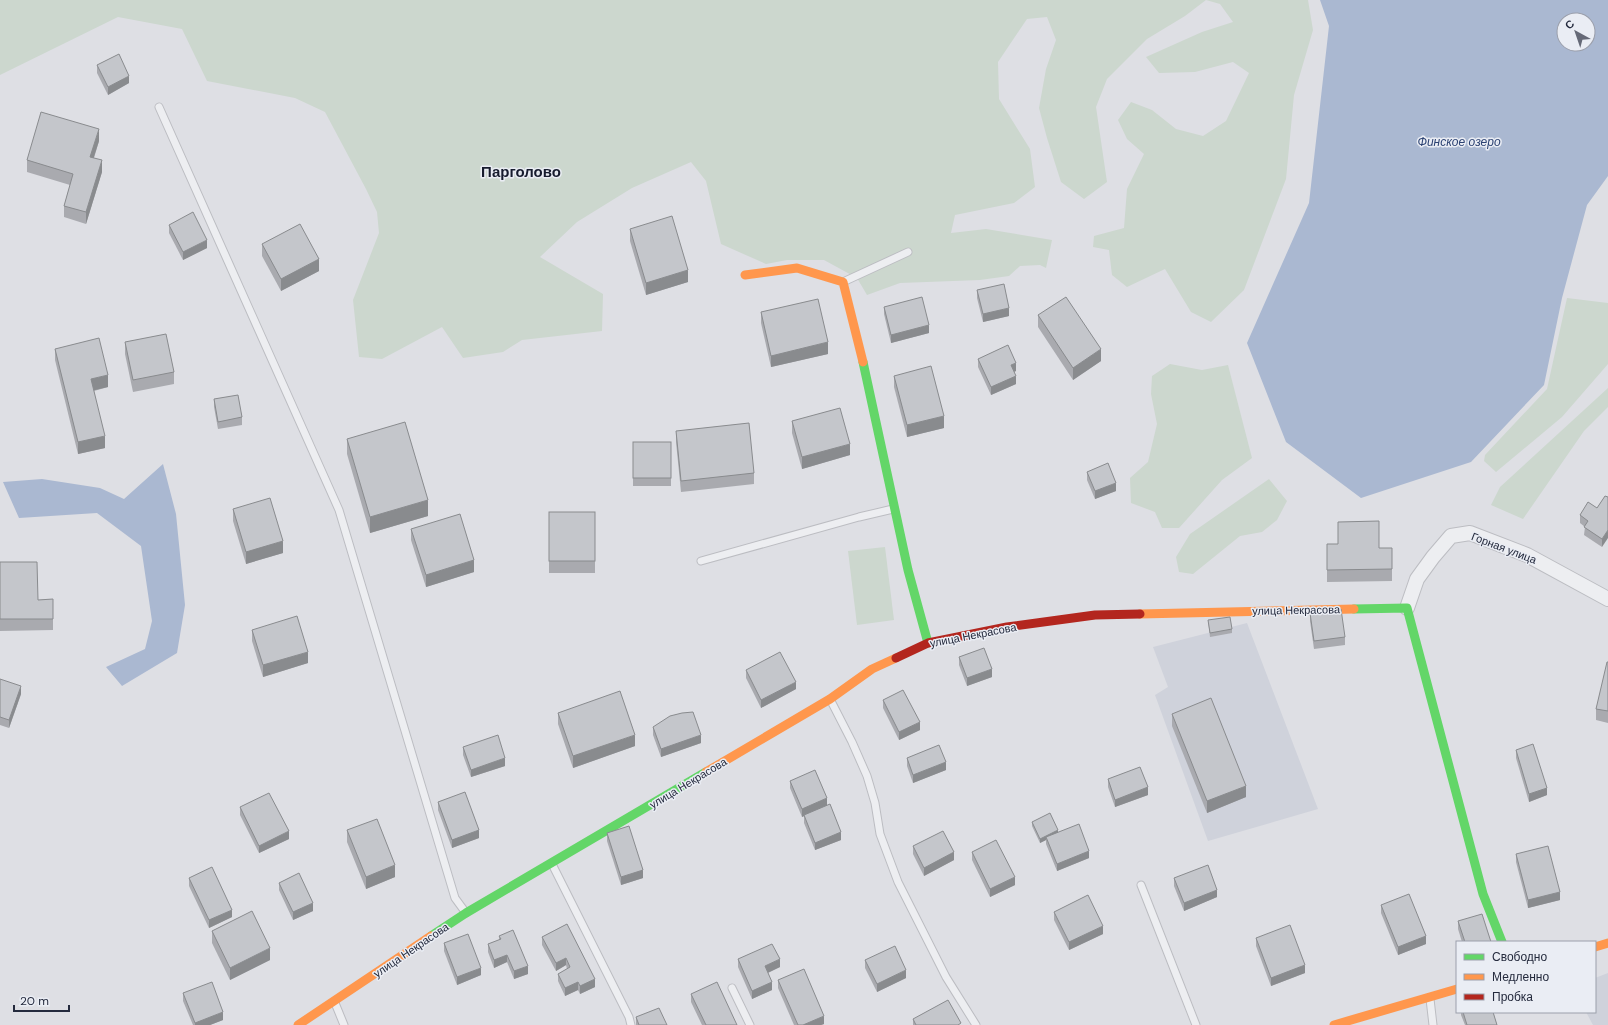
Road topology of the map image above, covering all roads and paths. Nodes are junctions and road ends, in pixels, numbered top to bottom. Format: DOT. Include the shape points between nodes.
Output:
graph roads {
  1 [pos="159,107"];
  2 [pos="908,252"];
  3 [pos="745,275"];
  4 [pos="843,282"];
  5 [pos="895,509"];
  6 [pos="701,561"];
  7 [pos="1608,599"];
  8 [pos="1408,608"];
  9 [pos="928,643"];
  10 [pos="830,699"];
  11 [pos="552,863"];
  12 [pos="1141,885"];
  13 [pos="466,913"];
  14 [pos="1502,941"];
  15 [pos="1608,943"];
  16 [pos="1596,947"];
  17 [pos="732,988"];
  18 [pos="1456,989"];
  19 [pos="1430,997"];
  20 [pos="334,1000"];
  21 [pos="298,1025"];
  22 [pos="344,1025"];
  23 [pos="631,1025"];
  24 [pos="750,1025"];
  25 [pos="976,1025"];
  26 [pos="1196,1025"];
  27 [pos="1334,1025"];
  28 [pos="1433,1025"];
  1 -- 13 [label="lane" via="340,510 455,898"];
  2 -- 4 [label="lane"];
  3 -- 4 [label="street" via="797,268"];
  4 -- 5 [label="street"];
  5 -- 6 [label="lane"];
  5 -- 9 [label="street"];
  7 -- 8 [label="street, Горная улица" via="1528,555 1470,533 1451,536 1432,557 1417,579"];
  8 -- 9 [label="street, улица Некрасова" via="1095,615 1007,627"];
  8 -- 14 [label="street" via="1483,894"];
  9 -- 10 [label="street, улица Некрасова" via="872,669"];
  10 -- 11 [label="street, улица Некрасова"];
  10 -- 25 [label="lane" via="867,776 880,834 898,882 946,978"];
  11 -- 13 [label="street, улица Некрасова"];
  11 -- 23 [label="lane"];
  12 -- 26 [label="lane"];
  13 -- 20 [label="street, улица Некрасова"];
  15 -- 16 [label="street"];
  17 -- 24 [label="lane"];
  18 -- 19 [label="street"];
  19 -- 27 [label="street"];
  19 -- 28 [label="lane"];
  20 -- 21 [label="street, улица Некрасова"];
  20 -- 22 [label="lane"];
}
